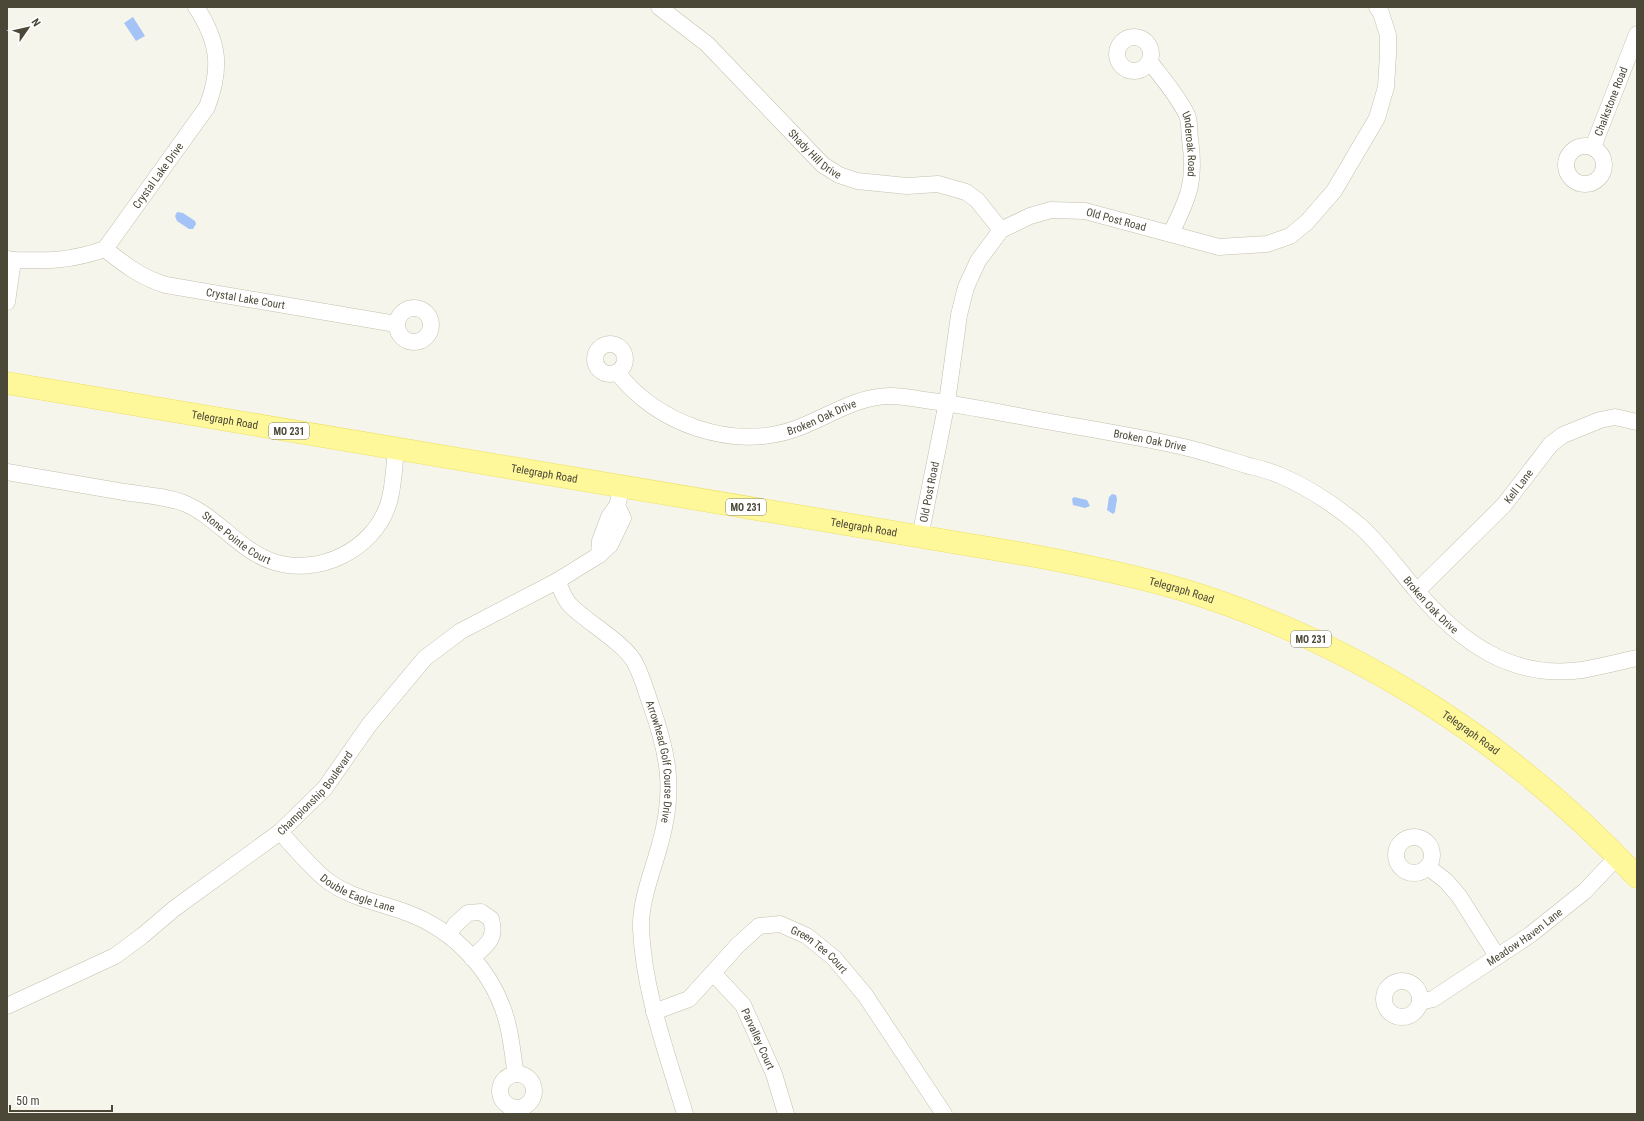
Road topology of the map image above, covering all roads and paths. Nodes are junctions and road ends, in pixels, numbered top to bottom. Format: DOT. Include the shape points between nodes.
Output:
graph roads {
  1 [pos="196,7"];
  2 [pos="660,7"];
  3 [pos="1377,7"];
  4 [pos="1637,34"];
  5 [pos="1150,62"];
  6 [pos="1593,147"];
  7 [pos="1001,230"];
  8 [pos="1171,233"];
  9 [pos="105,249"];
  10 [pos="10,260"];
  11 [pos="7,302"];
  12 [pos="396,324"];
  13 [pos="617,372"];
  14 [pos="7,383"];
  15 [pos="947,402"];
  16 [pos="1637,422"];
  17 [pos="396,448"];
  18 [pos="7,472"];
  19 [pos="620,496"];
  20 [pos="920,537"];
  21 [pos="557,581"];
  22 [pos="1417,591"];
  23 [pos="1637,658"];
  24 [pos="280,832"];
  25 [pos="1618,856"];
  26 [pos="1428,867"];
  27 [pos="1637,877"];
  28 [pos="448,935"];
  29 [pos="1497,956"];
  30 [pos="472,958"];
  31 [pos="714,973"];
  32 [pos="1420,1002"];
  33 [pos="7,1006"];
  34 [pos="654,1012"];
  35 [pos="516,1074"];
  36 [pos="685,1114"];
  37 [pos="786,1114"];
  38 [pos="944,1114"];
  1 -- 9 [label="street, Crystal Lake Drive" via="209,26 216,63 214,88 207,107"];
  2 -- 7 [label="street, Shady Hill Drive" via="707,44 784,126 839,176 856,181 907,186 938,184 966,192 978,200"];
  3 -- 8 [label="street, Old Post Road" via="1388,35 1388,54 1386,87 1377,118 1334,191 1307,222 1290,236 1267,244 1244,247 1219,247"];
  4 -- 6 [label="street, Chalkstone Road"];
  5 -- 8 [label="street, Underoak Road" via="1187,116 1193,158 1193,181 1186,203"];
  7 -- 8 [label="street, Old Post Road" via="1030,216 1051,210 1085,211"];
  7 -- 15 [label="street, Old Post Road" via="978,261 966,287 959,315"];
  9 -- 10 [label="street" via="82,257 57,261"];
  9 -- 12 [label="street, Crystal Lake Court" via="150,281"];
  10 -- 11 [label="street"];
  13 -- 15 [label="street, Broken Oak Drive" via="630,389 679,421 700,429 740,437 791,431 847,405 874,398 902,397"];
  14 -- 17 [label="main road, Telegraph Road / MO 231"];
  15 -- 20 [label="street, Old Post Road"];
  15 -- 22 [label="street, Broken Oak Drive" via="1176,445 1279,474 1323,498 1362,528"];
  16 -- 22 [label="street, Kell Lane" via="1615,417 1600,420 1563,435 1551,444 1504,505"];
  17 -- 18 [label="street, Stone Pointe Court" via="387,507 369,537 355,549 336,559 296,566 274,562 257,553 185,504 159,497"];
  17 -- 19 [label="main road, Telegraph Road / MO 231"];
  19 -- 20 [label="main road, Telegraph Road / MO 231"];
  19 -- 21 [label="street, Championship Boulevard" via="608,517 600,541 599,555"];
  20 -- 25 [label="main road, Telegraph Road / MO 231" via="1070,563 1138,578 1187,591 1300,634 1410,691 1475,734 1548,791"];
  21 -- 24 [label="street, Championship Boulevard" via="461,630 425,658 370,725 325,788"];
  21 -- 34 [label="street, Arrowhead Golf Course Drive" via="569,604 635,661 662,738 669,771 669,804 643,907 641,928 645,971"];
  22 -- 23 [label="street, Broken Oak Drive" via="1465,639 1489,654 1513,663 1538,669 1580,670"];
  24 -- 28 [label="street, Double Eagle Lane" via="324,878 372,903 406,912"];
  24 -- 33 [label="street, Championship Boulevard" via="175,908 115,956"];
  25 -- 27 [label="main road, Telegraph Road / MO 231"];
  25 -- 29 [label="street, Meadow Haven Lane" via="1563,909 1530,935"];
  26 -- 29 [label="street" via="1446,881 1458,896"];
  28 -- 30 [label="street, Double Eagle Lane"];
  28 -- 30 [label="street" via="468,912 481,912 491,919 494,930 490,941"];
  29 -- 32 [label="street, Meadow Haven Lane" via="1433,999"];
  30 -- 35 [label="street, Double Eagle Lane" via="482,968 498,997 508,1026"];
  31 -- 34 [label="street, Green Tee Court" via="689,999"];
  31 -- 37 [label="street, Parvalley Court" via="737,997 745,1010 774,1074"];
  31 -- 38 [label="street, Green Tee Court" via="738,945 759,926 780,924 807,936 834,958 865,995"];
  34 -- 36 [label="street, Arrowhead Golf Course Drive"];
}
